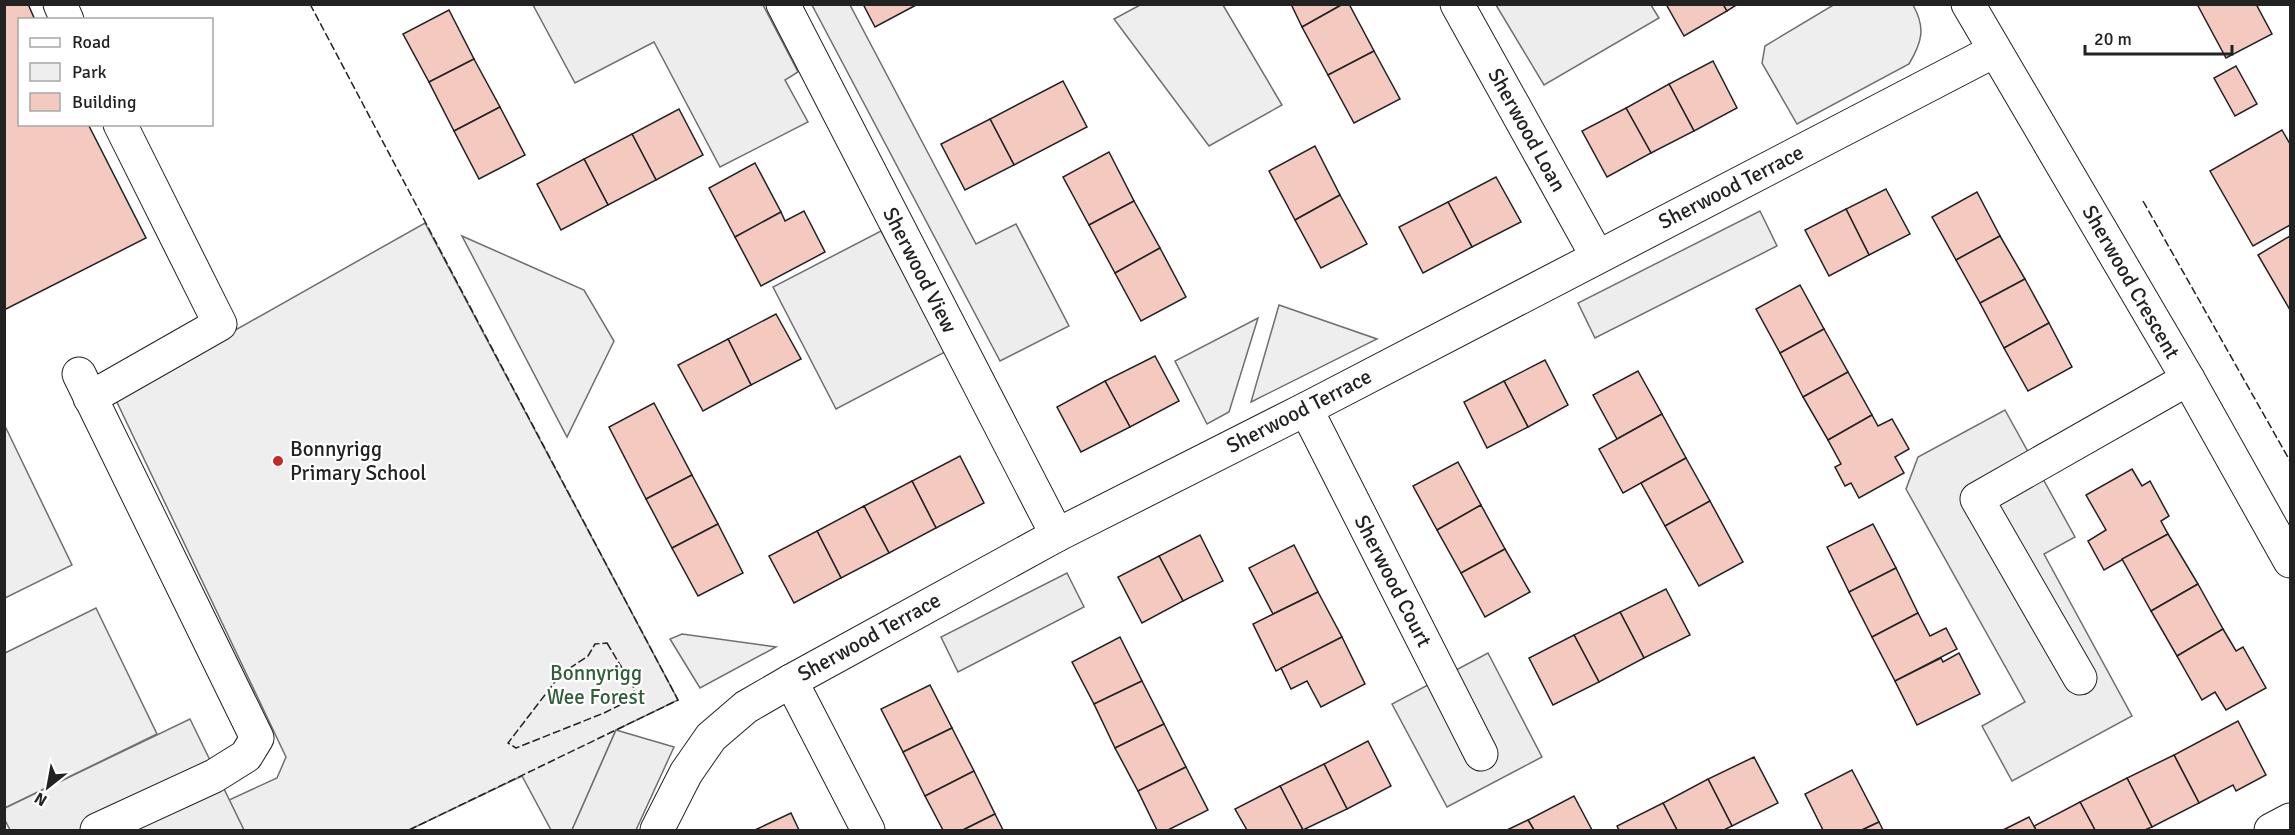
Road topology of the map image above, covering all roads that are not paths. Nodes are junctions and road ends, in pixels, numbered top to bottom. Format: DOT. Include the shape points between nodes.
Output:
graph roads {
  1 [pos="60,4"];
  2 [pos="783,4"];
  3 [pos="1456,4"];
  4 [pos="1968,4"];
  5 [pos="66,18"];
  6 [pos="1994,51"];
  7 [pos="121,126"];
  8 [pos="1597,256"];
  9 [pos="2188,379"];
  10 [pos="1306,409"];
  11 [pos="1058,535"];
  12 [pos="2290,561"];
  13 [pos="2080,678"];
  14 [pos="791,681"];
  15 [pos="1481,754"];
  16 [pos="2290,820"];
  17 [pos="97,831"];
  18 [pos="657,831"];
  19 [pos="868,831"];
  20 [pos="2271,831"];
  1 -- 5 [label="street"];
  2 -- 11 [label="street, Sherwood View"];
  3 -- 8 [label="street, Sherwood Loan"];
  4 -- 6 [label="street, Sherwood Crescent"];
  6 -- 8 [label="street, Sherwood Terrace"];
  6 -- 9 [label="street, Sherwood Crescent"];
  7 -- 17 [label="street" via="220,324 84,386 257,738 246,756 214,776"];
  8 -- 10 [label="street, Sherwood Terrace"];
  9 -- 12 [label="street, Sherwood Crescent"];
  9 -- 13 [label="street" via="1977,498"];
  10 -- 11 [label="street, Sherwood Terrace"];
  10 -- 15 [label="street, Sherwood Court"];
  11 -- 14 [label="street, Sherwood Terrace"];
  14 -- 18 [label="street, Sherwood Terrace" via="746,707 711,737 686,773"];
  14 -- 19 [label="street"];
  16 -- 20 [label="street"];
}
